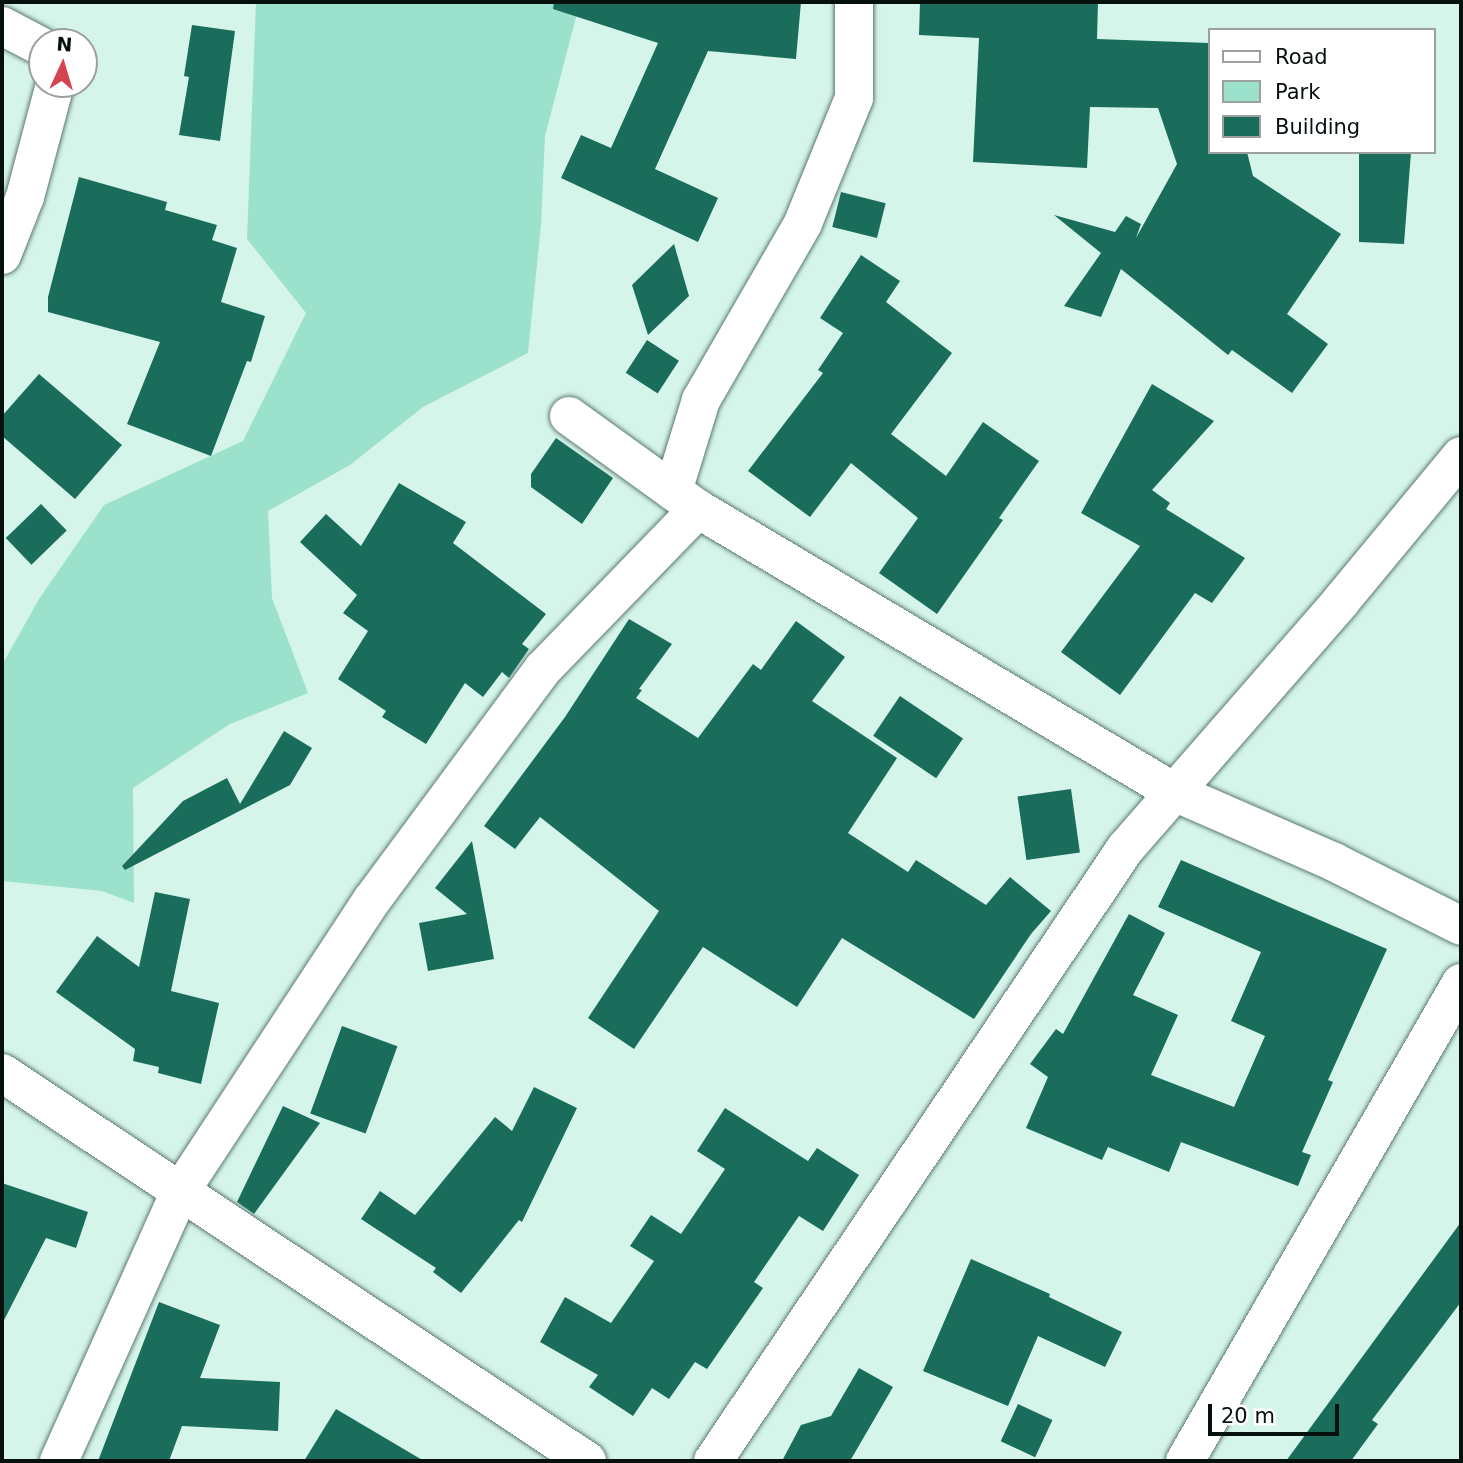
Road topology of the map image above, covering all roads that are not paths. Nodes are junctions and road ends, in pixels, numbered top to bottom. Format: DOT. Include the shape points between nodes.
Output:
graph roads {
  1 [pos="854,2"];
  2 [pos="2,26"];
  3 [pos="28,40"];
  4 [pos="51,98"];
  5 [pos="2,255"];
  6 [pos="569,416"];
  7 [pos="1461,456"];
  8 [pos="686,500"];
  9 [pos="1174,792"];
  10 [pos="1461,926"];
  11 [pos="1461,983"];
  12 [pos="2,1073"];
  13 [pos="180,1192"];
  14 [pos="59,1461"];
  15 [pos="587,1461"];
  16 [pos="713,1461"];
  17 [pos="1185,1461"];
  1 -- 8 [label="street" via="854,99 803,223 701,400"];
  2 -- 3 [label="street"];
  4 -- 5 [label="street" via="25,197"];
  6 -- 8 [label="street"];
  7 -- 9 [label="street"];
  8 -- 9 [label="street"];
  8 -- 13 [label="street" via="543,669 372,900"];
  9 -- 10 [label="street" via="1334,862"];
  9 -- 16 [label="street" via="1125,849"];
  11 -- 17 [label="street"];
  12 -- 13 [label="street"];
  13 -- 14 [label="street"];
  13 -- 15 [label="street"];
}
